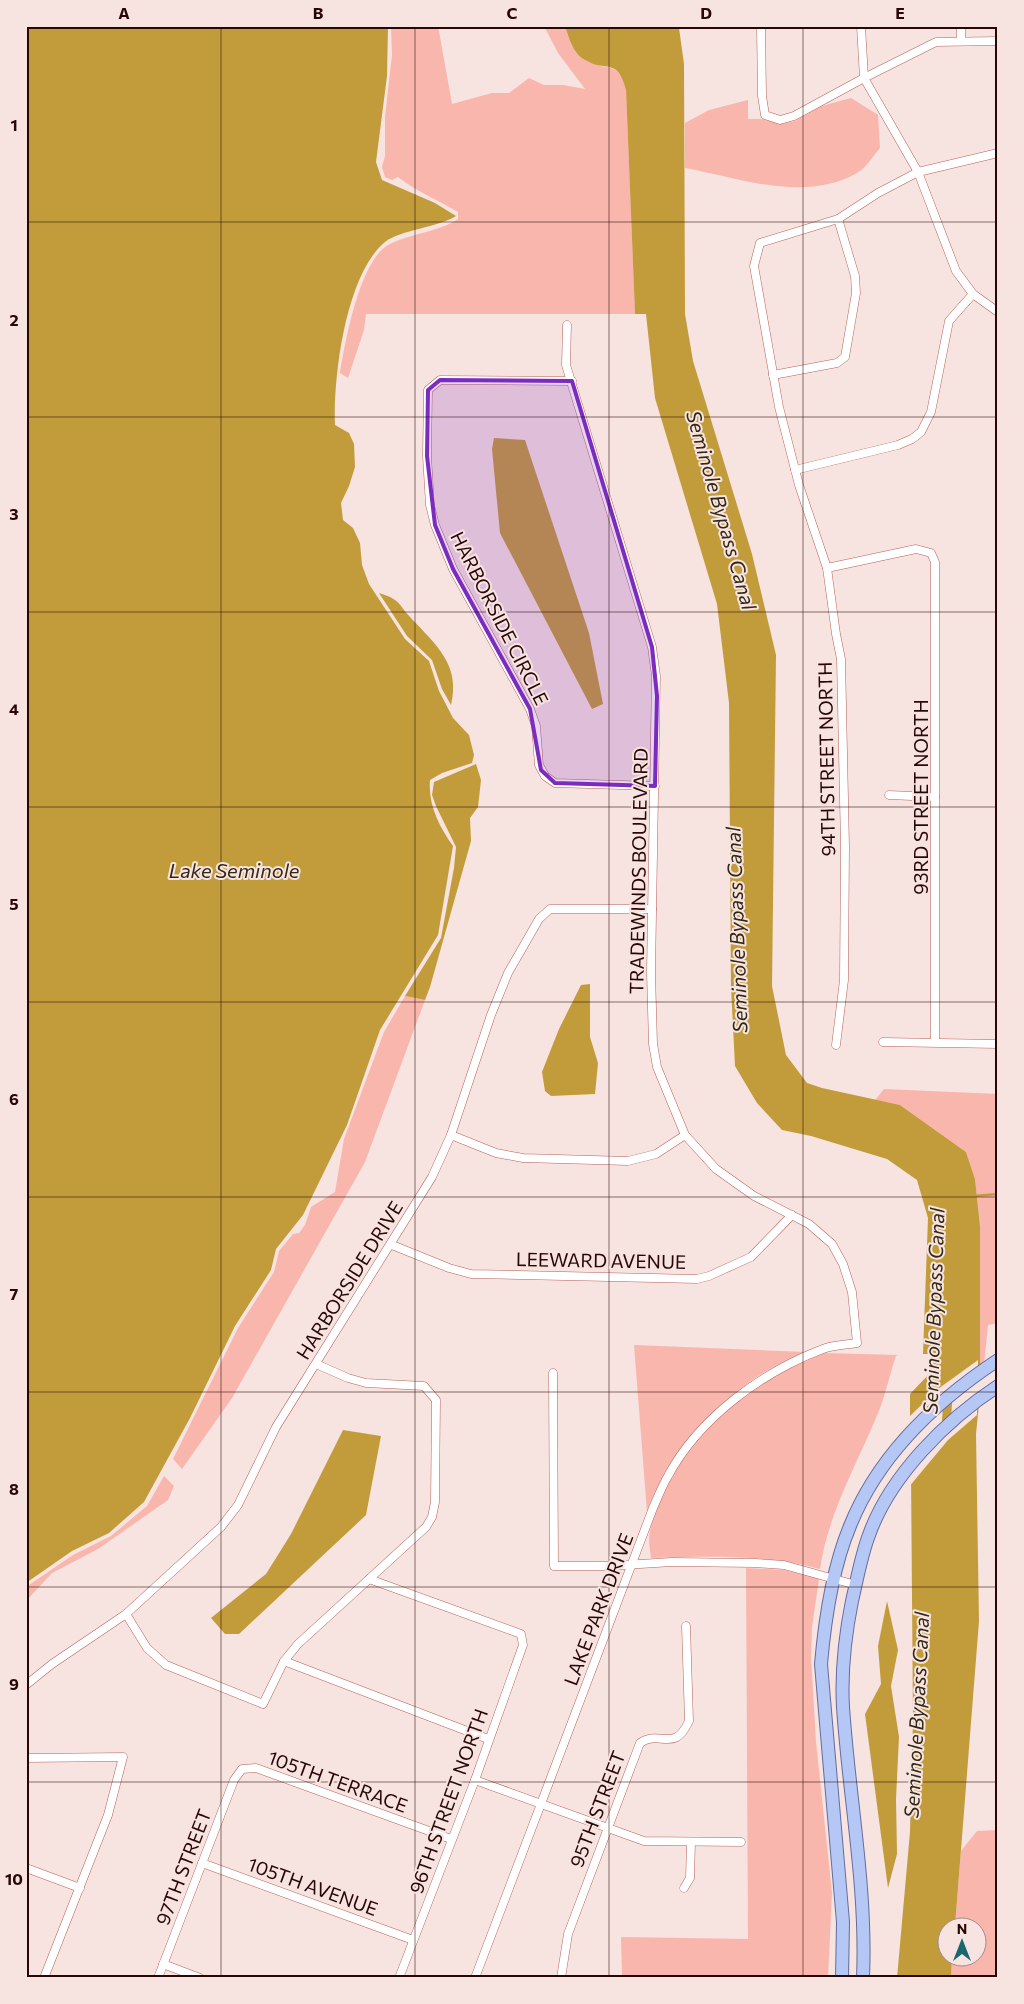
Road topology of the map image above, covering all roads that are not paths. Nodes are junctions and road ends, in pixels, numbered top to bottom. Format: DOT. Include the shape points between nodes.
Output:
graph roads {
  1 [pos="761,26"];
  2 [pos="861,26"];
  3 [pos="961,26"];
  4 [pos="961,40"];
  5 [pos="998,41"];
  6 [pos="864,78"];
  7 [pos="998,153"];
  8 [pos="918,172"];
  9 [pos="838,219"];
  10 [pos="973,294"];
  11 [pos="998,312"];
  12 [pos="567,325"];
  13 [pos="773,375"];
  14 [pos="572,381"];
  15 [pos="795,470"];
  16 [pos="827,568"];
  17 [pos="655,786"];
  18 [pos="889,795"];
  19 [pos="934,797"];
  20 [pos="652,909"];
  21 [pos="883,1042"];
  22 [pos="935,1042"];
  23 [pos="998,1044"];
  24 [pos="836,1045"];
  25 [pos="451,1135"];
  26 [pos="685,1135"];
  27 [pos="792,1215"];
  28 [pos="392,1245"];
  29 [pos="857,1344"];
  30 [pos="998,1360"];
  31 [pos="316,1364"];
  32 [pos="552,1373"];
  33 [pos="998,1386"];
  34 [pos="634,1563"];
  35 [pos="835,1578"];
  36 [pos="369,1579"];
  37 [pos="856,1585"];
  38 [pos="126,1614"];
  39 [pos="686,1626"];
  40 [pos="284,1661"];
  41 [pos="26,1685"];
  42 [pos="488,1739"];
  43 [pos="26,1758"];
  44 [pos="242,1769"];
  45 [pos="475,1780"];
  46 [pos="541,1803"];
  47 [pos="606,1828"];
  48 [pos="452,1839"];
  49 [pos="691,1842"];
  50 [pos="741,1842"];
  51 [pos="202,1863"];
  52 [pos="26,1868"];
  53 [pos="80,1888"];
  54 [pos="684,1888"];
  55 [pos="413,1940"];
  56 [pos="163,1964"];
  57 [pos="44,1978"];
  58 [pos="158,1978"];
  59 [pos="200,1978"];
  60 [pos="398,1978"];
  61 [pos="475,1978"];
  62 [pos="561,1978"];
  63 [pos="842,1978"];
  64 [pos="863,1978"];
  1 -- 6 [label="street" via="765,115 780,120 794,116"];
  2 -- 6 [label="street"];
  3 -- 4 [label="street"];
  4 -- 5 [label="street"];
  4 -- 6 [label="street" via="936,42"];
  6 -- 8 [label="street"];
  7 -- 8 [label="street"];
  8 -- 9 [label="street"];
  8 -- 10 [label="street" via="956,271"];
  9 -- 13 [label="street, 94TH STREET NORTH" via="760,243 754,266"];
  9 -- 13 [label="street" via="855,276 856,293 845,356 837,363"];
  10 -- 11 [label="street"];
  10 -- 15 [label="street" via="948,321 932,412 922,432 898,445"];
  12 -- 14 [label="street, TRADEWINDS BOULEVARD" via="566,365"];
  13 -- 15 [label="street, 94TH STREET NORTH"];
  14 -- 17 [label="street, TRADEWINDS BOULEVARD" via="652,647 657,696"];
  14 -- 17 [label="street, HARBORSIDE CIRCLE" via="440,380 432,384 428,390 430,506 452,569 530,709 536,726 539,765 545,776 555,783"];
  15 -- 16 [label="street, 94TH STREET NORTH"];
  16 -- 19 [label="street, 93RD STREET NORTH" via="916,549 931,553 935,562"];
  16 -- 24 [label="street, 94TH STREET NORTH" via="841,659 845,846 844,980"];
  17 -- 20 [label="street, TRADEWINDS BOULEVARD"];
  18 -- 19 [label="street"];
  19 -- 22 [label="street, 93RD STREET NORTH" via="937,917"];
  20 -- 25 [label="street, HARBORSIDE DRIVE" via="550,909 544,913 508,973"];
  20 -- 26 [label="street, TRADEWINDS BOULEVARD" via="654,1054"];
  21 -- 22 [label="street"];
  22 -- 23 [label="street"];
  25 -- 26 [label="street" via="496,1153 523,1158 628,1160 656,1154"];
  25 -- 28 [label="street, HARBORSIDE DRIVE" via="432,1177"];
  26 -- 27 [label="street, TRADEWINDS BOULEVARD" via="722,1174 754,1196"];
  27 -- 28 [label="street, LEEWARD AVENUE" via="752,1257 697,1279 471,1274"];
  27 -- 29 [label="street, TRADEWINDS BOULEVARD" via="824,1236 843,1264 852,1292"];
  28 -- 31 [label="street, HARBORSIDE DRIVE"];
  29 -- 34 [label="street, LAKE PARK DRIVE" via="824,1348 769,1375 709,1423 668,1475"];
  30 -- 35 [label="main road" via="928,1416 889,1460 872,1483 849,1527"];
  31 -- 36 [label="street" via="366,1383 424,1386 436,1400 432,1517 426,1527"];
  31 -- 38 [label="street, HARBORSIDE DRIVE" via="276,1427 238,1504 221,1527"];
  32 -- 34 [label="street" via="554,1566"];
  33 -- 37 [label="main road" via="975,1401 908,1467 869,1535"];
  34 -- 35 [label="street" via="784,1565"];
  34 -- 46 [label="street, LAKE PARK DRIVE"];
  35 -- 37 [label="street"];
  35 -- 63 [label="main road" via="825,1622 821,1664 843,1922"];
  36 -- 40 [label="street" via="298,1644"];
  36 -- 42 [label="street, 96TH STREET NORTH" via="521,1634 523,1645"];
  37 -- 64 [label="main road" via="844,1654 843,1705 860,1892"];
  38 -- 40 [label="street" via="147,1648 166,1665 263,1704"];
  38 -- 41 [label="street, HARBORSIDE DRIVE"];
  39 -- 47 [label="street, 95TH STREET" via="689,1721 683,1733 673,1739 646,1739 640,1743"];
  40 -- 42 [label="street"];
  42 -- 45 [label="street, 96TH STREET NORTH"];
  43 -- 53 [label="street" via="123,1757 108,1815"];
  44 -- 48 [label="street, 105TH TERRACE" via="256,1768"];
  44 -- 51 [label="street, 97TH STREET" via="234,1780"];
  45 -- 46 [label="street"];
  45 -- 48 [label="street, 96TH STREET NORTH"];
  46 -- 47 [label="street"];
  46 -- 61 [label="street, LAKE PARK DRIVE"];
  47 -- 49 [label="street" via="644,1841"];
  47 -- 62 [label="street, 95TH STREET" via="568,1934"];
  48 -- 55 [label="street, 96TH STREET NORTH"];
  49 -- 50 [label="street"];
  49 -- 54 [label="street" via="690,1878"];
  51 -- 55 [label="street, 105TH AVENUE"];
  51 -- 56 [label="street, 97TH STREET"];
  52 -- 53 [label="street"];
  53 -- 57 [label="street"];
  55 -- 60 [label="street, 96TH STREET NORTH"];
  56 -- 58 [label="street, 97TH STREET"];
  56 -- 59 [label="street"];
}
